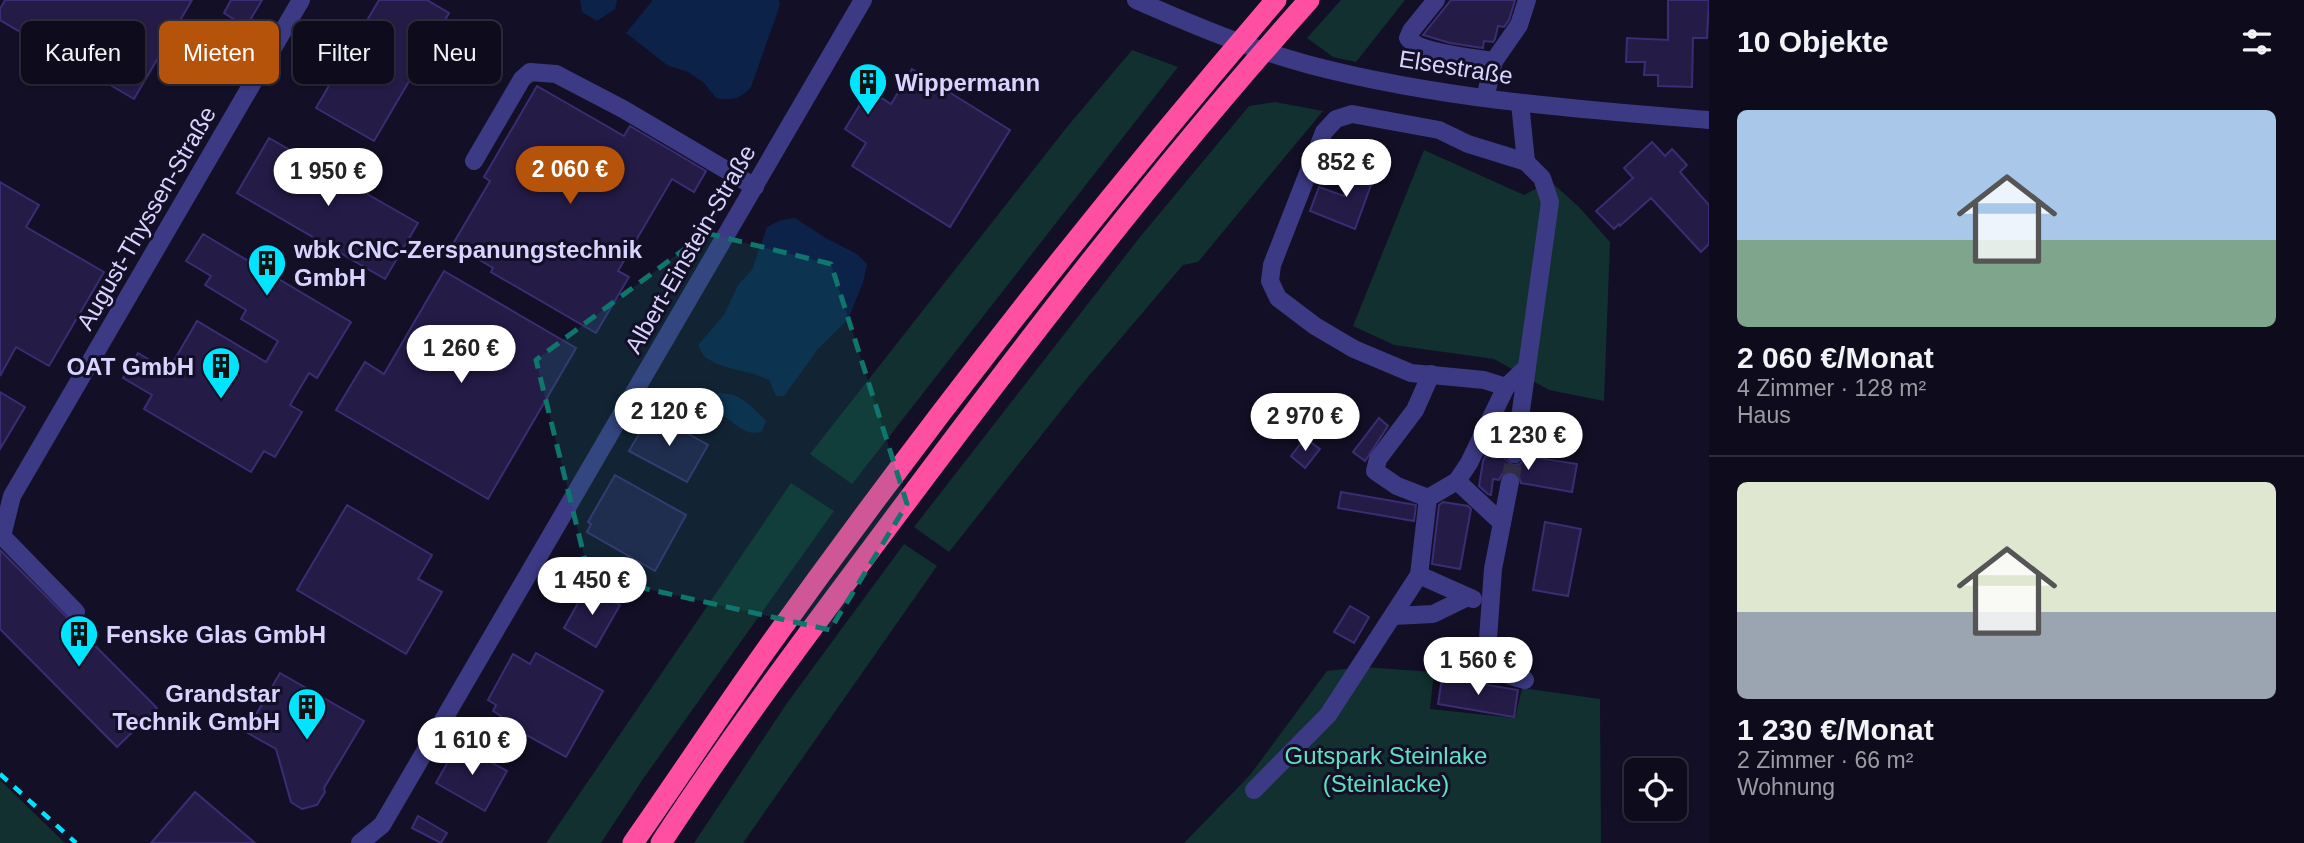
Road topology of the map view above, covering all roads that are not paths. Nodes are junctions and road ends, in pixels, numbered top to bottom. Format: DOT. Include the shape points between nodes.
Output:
graph roads {
  1 [pos="301,0"];
  2 [pos="863,0"];
  3 [pos="1136,0"];
  4 [pos="1276,0"];
  5 [pos="1436,0"];
  6 [pos="1527,0"];
  7 [pos="1307,3"];
  8 [pos="1494,61"];
  9 [pos="1485,98"];
  10 [pos="1520,103"];
  11 [pos="1709,120"];
  12 [pos="474,161"];
  13 [pos="1526,162"];
  14 [pos="755,187"];
  15 [pos="1527,367"];
  16 [pos="1432,374"];
  17 [pos="1506,387"];
  18 [pos="1515,454"];
  19 [pos="1457,481"];
  20 [pos="1510,482"];
  21 [pos="1428,498"];
  22 [pos="1502,523"];
  23 [pos="1419,575"];
  24 [pos="1468,597"];
  25 [pos="1490,605"];
  26 [pos="76,612"];
  27 [pos="1393,616"];
  28 [pos="1525,680"];
  29 [pos="1254,790"];
  30 [pos="360,843"];
  31 [pos="634,843"];
  32 [pos="660,843"];
  1 -- 26 [label="street, August-Thyssen-Straße" via="12,496 2,536"];
  2 -- 14 [label="street, Albert-Einstein-Straße"];
  3 -- 9 [label="street, Elsestraße" via="1202,29 1309,65"];
  4 -- 31 [label="highway" via="1197,92 877,497"];
  5 -- 8 [label="street" via="1411,31 1411,43"];
  6 -- 8 [label="street" via="1519,25"];
  7 -- 32 [label="highway" via="1022,347 796,648"];
  8 -- 9 [label="street"];
  9 -- 10 [label="street, Elsestraße"];
  10 -- 11 [label="street, Elsestraße"];
  10 -- 13 [label="street"];
  12 -- 14 [label="street" via="522,79 530,72 541,72 556,74 623,109"];
  13 -- 15 [label="street" via="1542,178 1550,202"];
  13 -- 16 [label="street" via="1439,130 1352,114 1336,119 1324,132 1272,265 1270,281 1278,298 1354,349 1411,373"];
  14 -- 30 [label="street, Albert-Einstein-Straße" via="382,825"];
  15 -- 17 [label="street"];
  15 -- 18 [label="street"];
  16 -- 17 [label="street"];
  16 -- 21 [label="street" via="1415,410 1378,459 1375,471"];
  17 -- 19 [label="street"];
  19 -- 21 [label="street"];
  19 -- 22 [label="street"];
  20 -- 22 [label="street"];
  21 -- 23 [label="street"];
  22 -- 25 [label="street"];
  23 -- 24 [label="street"];
  23 -- 27 [label="street"];
  24 -- 25 [label="street"];
  24 -- 27 [label="street" via="1433,614"];
  25 -- 28 [label="street" via="1490,664"];
  27 -- 29 [label="street" via="1328,715"];
}
